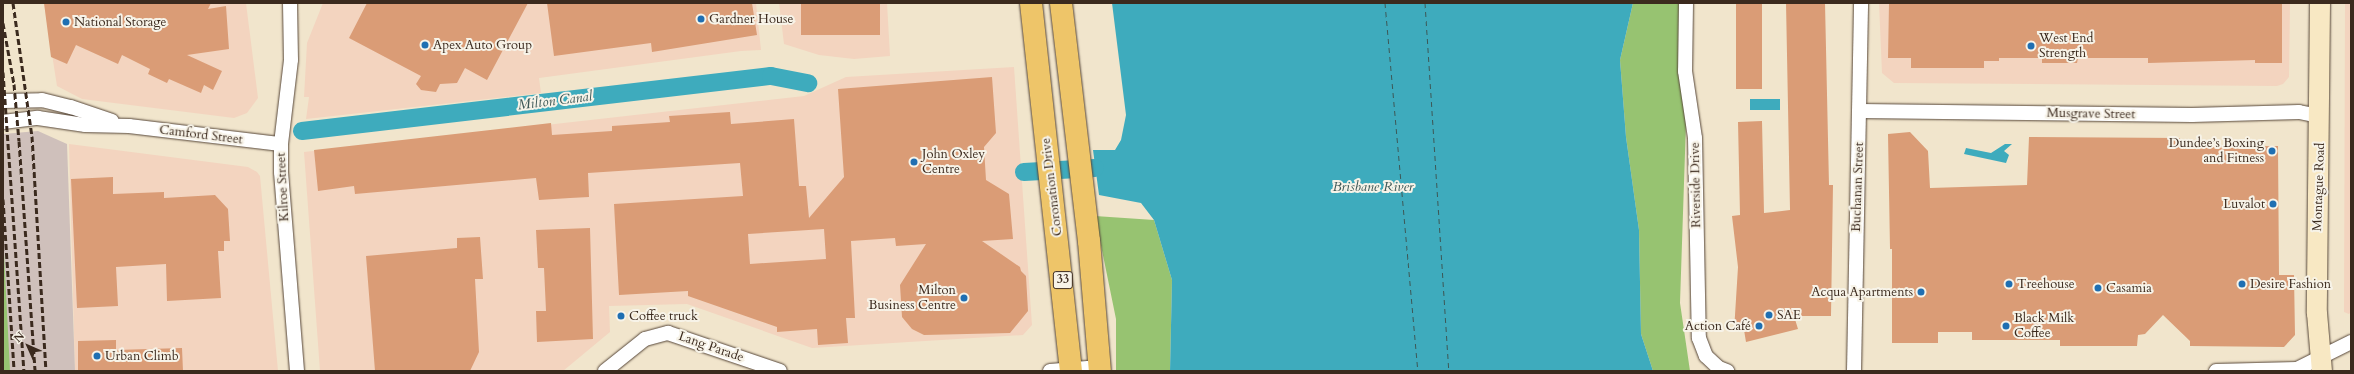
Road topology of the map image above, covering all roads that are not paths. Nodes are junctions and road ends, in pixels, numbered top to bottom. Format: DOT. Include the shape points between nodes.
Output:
graph roads {
  1 [pos="290,3"];
  2 [pos="1031,3"];
  3 [pos="1061,3"];
  4 [pos="1686,3"];
  5 [pos="1861,3"];
  6 [pos="2320,3"];
  7 [pos="3,101"];
  8 [pos="1860,111"];
  9 [pos="2320,116"];
  10 [pos="3,122"];
  11 [pos="122,125"];
  12 [pos="281,144"];
  13 [pos="2351,342"];
  14 [pos="2322,364"];
  15 [pos="1100,369"];
  16 [pos="1064,370"];
  17 [pos="297,371"];
  18 [pos="605,371"];
  19 [pos="780,371"];
  20 [pos="1727,371"];
  21 [pos="1854,371"];
  22 [pos="2216,371"];
  1 -- 12 [label="street, Kilroe Street" via="291,60"];
  2 -- 16 [label="highway, Coronation Drive / 33" via="1053,191"];
  3 -- 15 [label="highway, 33"];
  4 -- 20 [label="street, Riverside Drive" via="1684,71 1695,138 1699,338 1701,347 1713,363"];
  5 -- 8 [label="street, Buchanan Street"];
  6 -- 9 [label="street, Montague Road"];
  7 -- 11 [label="street, Camford Street" via="42,100"];
  8 -- 9 [label="street, Musgrave Street" via="2192,115 2299,112"];
  8 -- 21 [label="street, Buchanan Street"];
  9 -- 14 [label="street, Montague Road" via="2317,260"];
  10 -- 11 [label="street, Camford Street" via="38,118 84,124"];
  11 -- 12 [label="street, Camford Street"];
  12 -- 17 [label="street, Kilroe Street"];
  13 -- 14 [label="street"];
  14 -- 22 [label="street" via="2297,369"];
  15 -- 16 [label="street"];
  18 -- 19 [label="street, Lang Parade" via="645,339 668,333"];
}
